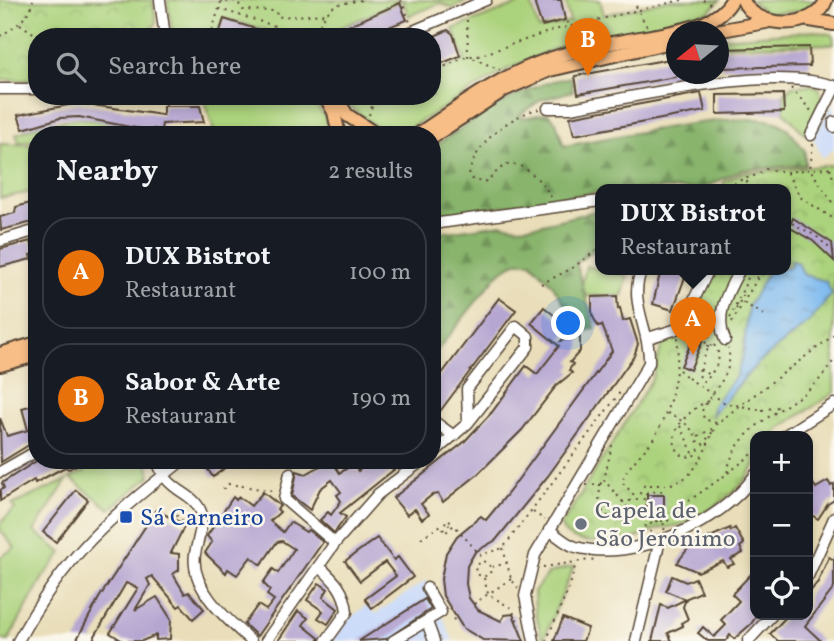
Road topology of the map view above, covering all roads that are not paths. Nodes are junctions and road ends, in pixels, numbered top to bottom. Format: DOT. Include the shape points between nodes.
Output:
graph roads {
  1 [pos="160,0"];
  2 [pos="486,0"];
  3 [pos="732,0"];
  4 [pos="743,0"];
  5 [pos="826,0"];
  6 [pos="804,19"];
  7 [pos="768,22"];
  8 [pos="834,24"];
  9 [pos="164,28"];
  10 [pos="420,28"];
  11 [pos="729,29"];
  12 [pos="666,44"];
  13 [pos="0,89"];
  14 [pos="28,89"];
  15 [pos="834,89"];
  16 [pos="330,105"];
  17 [pos="340,105"];
  18 [pos="548,108"];
  19 [pos="337,126"];
  20 [pos="361,126"];
  21 [pos="431,126"];
  22 [pos="441,131"];
  23 [pos="812,140"];
  24 [pos="595,202"];
  25 [pos="441,224"];
  26 [pos="28,233"];
  27 [pos="0,241"];
  28 [pos="640,275"];
  29 [pos="706,275"];
  30 [pos="744,275"];
  31 [pos="648,338"];
  32 [pos="725,340"];
  33 [pos="28,346"];
  34 [pos="0,354"];
  35 [pos="28,357"];
  36 [pos="0,365"];
  37 [pos="834,404"];
  38 [pos="468,423"];
  39 [pos="441,426"];
  40 [pos="792,431"];
  41 [pos="454,436"];
  42 [pos="441,447"];
  43 [pos="28,456"];
  44 [pos="160,469"];
  45 [pos="172,469"];
  46 [pos="411,469"];
  47 [pos="0,472"];
  48 [pos="290,473"];
  49 [pos="162,477"];
  50 [pos="750,483"];
  51 [pos="834,519"];
  52 [pos="550,527"];
  53 [pos="662,536"];
  54 [pos="335,543"];
  55 [pos="813,565"];
  56 [pos="319,566"];
  57 [pos="427,588"];
  58 [pos="767,620"];
  59 [pos="427,622"];
  60 [pos="18,641"];
  61 [pos="251,641"];
  62 [pos="266,641"];
  63 [pos="327,641"];
  64 [pos="393,641"];
  65 [pos="434,641"];
  66 [pos="534,641"];
  67 [pos="636,641"];
  68 [pos="748,641"];
  1 -- 9 [label="street"];
  2 -- 10 [label="street"];
  3 -- 21 [label="main road" via="716,18 692,27 578,51 523,69"];
  4 -- 7 [label="main road" via="752,15"];
  5 -- 6 [label="main road" via="819,12"];
  6 -- 7 [label="main road"];
  6 -- 8 [label="main road"];
  7 -- 11 [label="main road"];
  12 -- 22 [label="main road" via="550,70 504,90"];
  13 -- 14 [label="street"];
  15 -- 18 [label="street" via="816,80 719,83"];
  15 -- 23 [label="street"];
  16 -- 19 [label="main road"];
  17 -- 20 [label="main road"];
  24 -- 25 [label="street"];
  26 -- 27 [label="street"];
  28 -- 31 [label="street" via="636,304"];
  29 -- 31 [label="street" via="682,324"];
  30 -- 32 [label="street" via="726,295 720,327"];
  31 -- 52 [label="street" via="649,363"];
  33 -- 34 [label="main road"];
  35 -- 36 [label="main road"];
  37 -- 40 [label="street"];
  38 -- 38 [label="street" via="528,347 528,336 516,326 467,389"];
  38 -- 41 [label="street"];
  39 -- 41 [label="street"];
  41 -- 42 [label="street"];
  43 -- 47 [label="street"];
  44 -- 49 [label="street"];
  45 -- 49 [label="street"];
  46 -- 54 [label="street" via="378,494"];
  48 -- 54 [label="street" via="284,499"];
  49 -- 60 [label="street" via="81,546"];
  49 -- 61 [label="street" via="194,501 202,514 194,562 198,582"];
  50 -- 53 [label="street" via="721,513 692,529"];
  51 -- 55 [label="street"];
  52 -- 53 [label="street" via="574,547 600,551"];
  52 -- 66 [label="street" via="531,564 525,596"];
  53 -- 67 [label="street"];
  54 -- 56 [label="street"];
  56 -- 62 [label="street"];
  56 -- 63 [label="street" via="338,583 346,598 347,612"];
  57 -- 59 [label="street" via="441,612"];
  58 -- 68 [label="street"];
  59 -- 64 [label="street"];
  59 -- 65 [label="street"];
}
